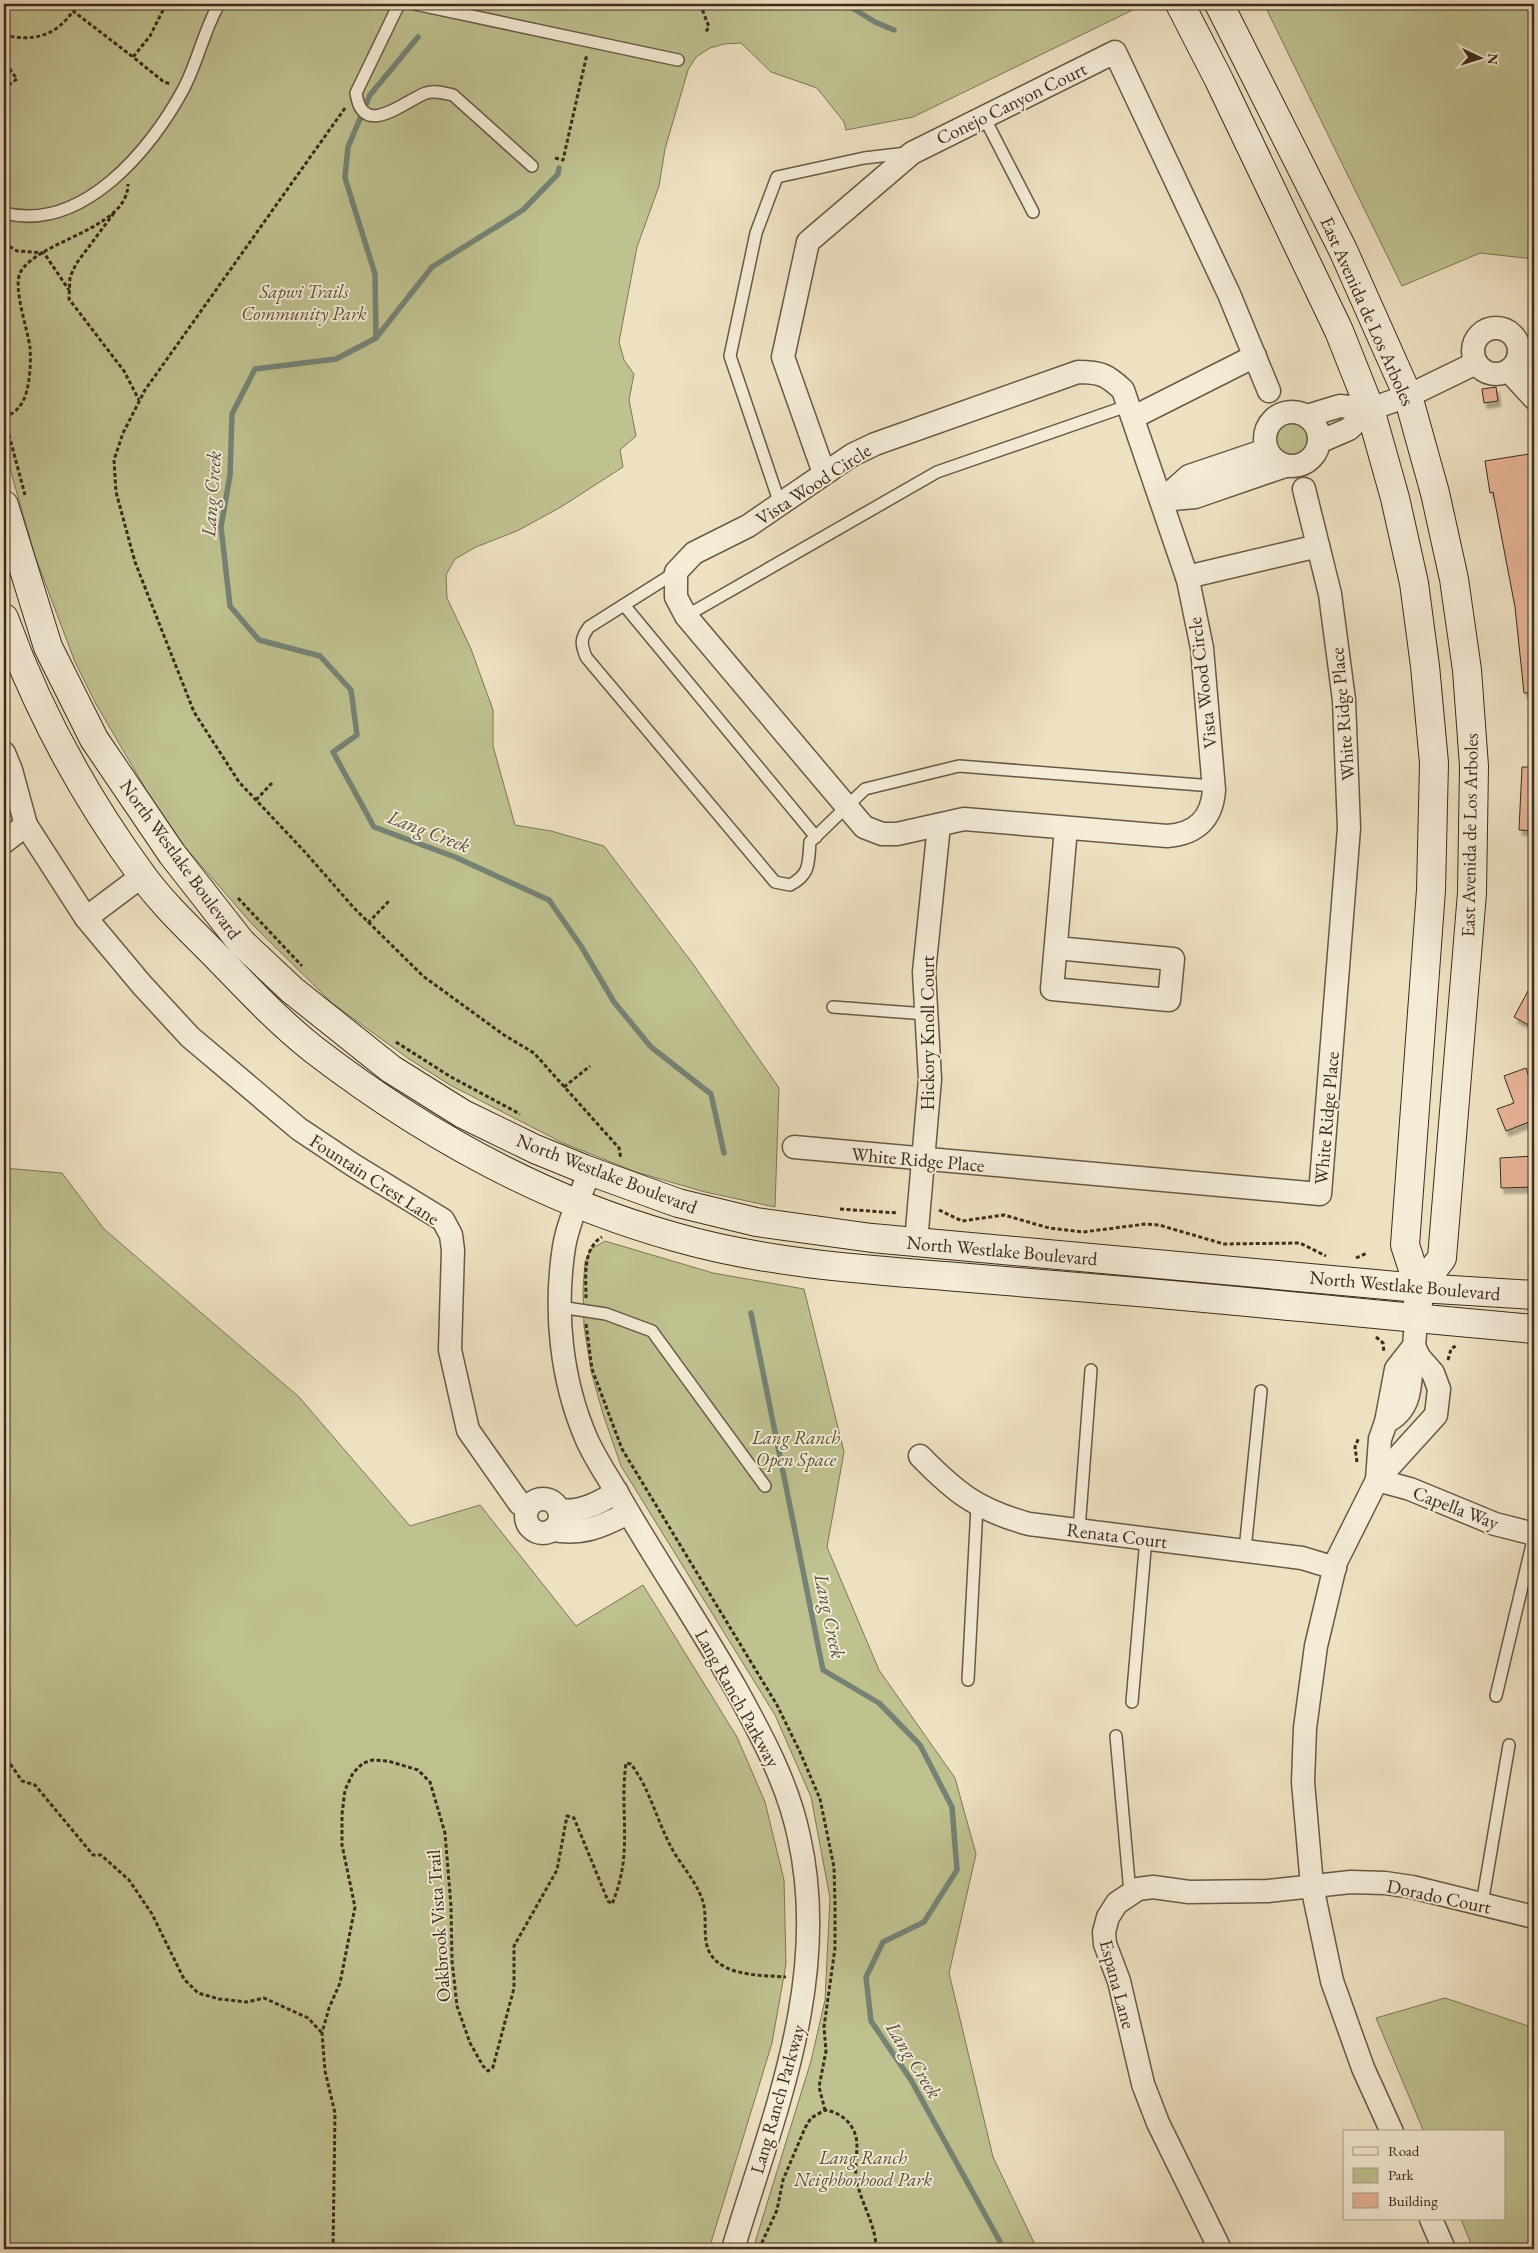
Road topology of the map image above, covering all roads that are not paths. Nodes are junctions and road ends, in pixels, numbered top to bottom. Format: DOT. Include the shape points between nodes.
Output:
graph roads {
  1 [pos="219,4"];
  2 [pos="399,4"];
  3 [pos="415,4"];
  4 [pos="1180,4"];
  5 [pos="1219,4"];
  6 [pos="678,60"];
  7 [pos="984,117"];
  8 [pos="912,152"];
  9 [pos="532,166"];
  10 [pos="4,212"];
  11 [pos="1033,212"];
  12 [pos="1520,352"];
  13 [pos="1255,356"];
  14 [pos="1476,363"];
  15 [pos="1509,372"];
  16 [pos="1534,374"];
  17 [pos="1269,391"];
  18 [pos="1408,396"];
  19 [pos="1534,398"];
  20 [pos="1370,409"];
  21 [pos="1132,411"];
  22 [pos="1307,416"];
  23 [pos="1319,442"];
  24 [pos="1266,450"];
  25 [pos="1285,466"];
  26 [pos="824,473"];
  27 [pos="1304,489"];
  28 [pos="1162,500"];
  29 [pos="15,502"];
  30 [pos="780,504"];
  31 [pos="1318,546"];
  32 [pos="676,572"];
  33 [pos="1187,576"];
  34 [pos="624,605"];
  35 [pos="686,616"];
  36 [pos="4,618"];
  37 [pos="4,753"];
  38 [pos="1213,786"];
  39 [pos="847,807"];
  40 [pos="26,825"];
  41 [pos="939,825"];
  42 [pos="1066,828"];
  43 [pos="816,837"];
  44 [pos="4,842"];
  45 [pos="142,876"];
  46 [pos="86,918"];
  47 [pos="1056,948"];
  48 [pos="833,1008"];
  49 [pos="926,1014"];
  50 [pos="794,1148"];
  51 [pos="923,1160"];
  52 [pos="590,1170"];
  53 [pos="578,1205"];
  54 [pos="916,1242"];
  55 [pos="1419,1288"];
  56 [pos="1534,1295"];
  57 [pos="560,1308"];
  58 [pos="1534,1329"];
  59 [pos="1416,1333"];
  60 [pos="1091,1370"];
  61 [pos="1261,1391"];
  62 [pos="1386,1422"];
  63 [pos="1419,1432"];
  64 [pos="920,1456"];
  65 [pos="1377,1480"];
  66 [pos="764,1486"];
  67 [pos="617,1492"];
  68 [pos="977,1506"];
  69 [pos="628,1512"];
  70 [pos="555,1520"];
  71 [pos="1079,1530"];
  72 [pos="1534,1535"];
  73 [pos="1146,1538"];
  74 [pos="1245,1550"];
  75 [pos="1334,1568"];
  76 [pos="968,1680"];
  77 [pos="1496,1696"];
  78 [pos="1132,1702"];
  79 [pos="1116,1736"];
  80 [pos="1509,1745"];
  81 [pos="1312,1886"];
  82 [pos="1130,1893"];
  83 [pos="1482,1904"];
  84 [pos="1534,1917"];
  85 [pos="1391,2130"];
  86 [pos="1430,2220"];
  87 [pos="733,2249"];
  88 [pos="1220,2249"];
  89 [pos="1444,2249"];
  1 -- 10 [label="lane" via="184,87 167,118 129,166 95,194 56,212 21,217"];
  2 -- 9 [label="lane" via="356,93 362,110 378,116 426,93 453,95"];
  3 -- 6 [label="lane"];
  4 -- 20 [label="main road, East Avenida de Los Arboles" via="1339,330"];
  5 -- 18 [label="main road, East Avenida de Los Arboles" via="1343,250"];
  7 -- 8 [label="street, Conejo Canyon Court"];
  7 -- 11 [label="lane"];
  7 -- 13 [label="street, Conejo Canyon Court" via="1115,52"];
  8 -- 26 [label="street, Conejo Canyon Court" via="808,242 782,358"];
  8 -- 30 [label="lane" via="864,158 777,177 759,224 730,356"];
  12 -- 14 [label="street" via="1515,337 1494,328 1480,334 1476,341 1473,348"];
  12 -- 15 [label="street"];
  12 -- 16 [label="street"];
  13 -- 17 [label="street, Conejo Canyon Court"];
  13 -- 21 [label="street"];
  14 -- 15 [label="street" via="1487,373"];
  14 -- 18 [label="street"];
  15 -- 19 [label="street"];
  18 -- 20 [label="street"];
  18 -- 55 [label="main road, East Avenida de Los Arboles" via="1435,493 1454,579 1467,670 1474,766 1472,894 1442,1258"];
  20 -- 22 [label="street" via="1340,406"];
  20 -- 23 [label="street" via="1350,429"];
  20 -- 55 [label="main road, East Avenida de Los Arboles" via="1414,583 1434,763 1431,890 1405,1246"];
  21 -- 26 [label="street, Vista Wood Circle" via="1123,390 1108,377 1095,372 1078,372 875,444"];
  21 -- 28 [label="street, Vista Wood Circle"];
  21 -- 35 [label="lane" via="937,472"];
  22 -- 23 [label="street" via="1316,427"];
  22 -- 24 [label="street" via="1290,412 1274,418 1265,432"];
  23 -- 25 [label="street" via="1317,450 1306,463"];
  24 -- 25 [label="street" via="1275,462"];
  24 -- 28 [label="street" via="1189,476"];
  25 -- 28 [label="street" via="1195,497"];
  26 -- 30 [label="street, Vista Wood Circle"];
  27 -- 31 [label="street, White Ridge Place"];
  28 -- 33 [label="street, Vista Wood Circle"];
  29 -- 52 [label="main road, North Westlake Boulevard" via="48,647 94,738 172,854 241,942 292,990 391,1069 463,1114 535,1149"];
  30 -- 32 [label="street, Vista Wood Circle" via="748,526 694,553"];
  31 -- 33 [label="street"];
  31 -- 51 [label="street, White Ridge Place" via="1330,594 1344,700 1349,828 1320,1194"];
  32 -- 34 [label="lane"];
  32 -- 35 [label="street, Vista Wood Circle" via="676,597"];
  33 -- 38 [label="street, Vista Wood Circle" via="1202,648"];
  34 -- 43 [label="lane"];
  34 -- 43 [label="lane" via="589,627 583,635 581,644 586,658 775,882 790,885 803,879 810,842"];
  35 -- 39 [label="street, Vista Wood Circle"];
  36 -- 45 [label="main road, North Westlake Boulevard" via="47,719 82,784"];
  37 -- 40 [label="street, Fountain Crest Lane"];
  38 -- 39 [label="lane" via="960,766 865,789"];
  38 -- 42 [label="street, Vista Wood Circle" via="1213,804 1207,817 1182,835"];
  39 -- 41 [label="street, Vista Wood Circle" via="864,826 882,834"];
  39 -- 43 [label="lane"];
  40 -- 44 [label="street"];
  40 -- 46 [label="street, Fountain Crest Lane"];
  41 -- 42 [label="street, Vista Wood Circle" via="964,819"];
  41 -- 49 [label="street, Hickory Knoll Court" via="924,972"];
  42 -- 47 [label="street"];
  45 -- 46 [label="street"];
  45 -- 53 [label="main road, North Westlake Boulevard" via="234,975 310,1046 432,1132 551,1195"];
  46 -- 70 [label="street, Fountain Crest Lane" via="190,1037 299,1128 353,1166 443,1220 451,1234 453,1250 450,1350 468,1430 520,1504 527,1508 526,1519 531,1529 541,1533"];
  47 -- 47 [label="street" via="1173,959 1169,1000 1052,989"];
  48 -- 49 [label="lane"];
  49 -- 51 [label="street, Hickory Knoll Court" via="930,1078"];
  50 -- 51 [label="street, White Ridge Place"];
  51 -- 54 [label="street, Hickory Knoll Court"];
  52 -- 53 [label="street, Lang Ranch Parkway"];
  52 -- 54 [label="main road, North Westlake Boulevard" via="678,1203 756,1222"];
  53 -- 57 [label="street, Lang Ranch Parkway" via="564,1245"];
  53 -- 59 [label="main road, North Westlake Boulevard" via="678,1238 762,1256 847,1269 1190,1296"];
  54 -- 55 [label="main road, North Westlake Boulevard"];
  55 -- 56 [label="main road, North Westlake Boulevard"];
  55 -- 59 [label="main road, East Avenida de Los Arboles"];
  57 -- 66 [label="lane" via="606,1314 652,1331"];
  57 -- 67 [label="street, Lang Ranch Parkway" via="561,1340 577,1411 588,1441"];
  58 -- 59 [label="main road, North Westlake Boulevard"];
  59 -- 62 [label="street" via="1396,1369"];
  59 -- 63 [label="street" via="1419,1357 1433,1373 1439,1389 1436,1415"];
  60 -- 71 [label="lane"];
  61 -- 74 [label="lane"];
  62 -- 63 [label="street" via="1403,1430"];
  62 -- 65 [label="street" via="1380,1439"];
  63 -- 65 [label="street"];
  64 -- 68 [label="street, Renata Court" via="948,1485"];
  65 -- 72 [label="street, Capella Way" via="1410,1488 1496,1524"];
  65 -- 75 [label="street"];
  67 -- 69 [label="street, Lang Ranch Parkway"];
  67 -- 70 [label="street, Fountain Crest Lane"];
  68 -- 71 [label="street, Renata Court" via="1029,1524"];
  68 -- 76 [label="lane"];
  69 -- 70 [label="street, Fountain Crest Lane" via="581,1533"];
  69 -- 87 [label="street, Lang Ranch Parkway" via="756,1726 790,1800 800,1840 809,1921 807,1978 795,2045"];
  71 -- 73 [label="street, Renata Court"];
  72 -- 77 [label="lane"];
  73 -- 74 [label="street, Renata Court"];
  73 -- 78 [label="lane"];
  74 -- 75 [label="street, Renata Court" via="1302,1558"];
  75 -- 81 [label="street" via="1316,1646 1305,1728 1303,1782"];
  79 -- 82 [label="lane"];
  80 -- 83 [label="lane"];
  81 -- 82 [label="street" via="1268,1891 1189,1892 1152,1887"];
  81 -- 83 [label="street, Dorado Court" via="1385,1883"];
  81 -- 85 [label="street" via="1332,1981 1363,2068"];
  82 -- 88 [label="street, Espana Lane" via="1117,1903 1108,1917 1105,1944 1119,1981 1143,2084 1158,2123"];
  83 -- 84 [label="street, Dorado Court"];
  86 -- 89 [label="street"];
}
